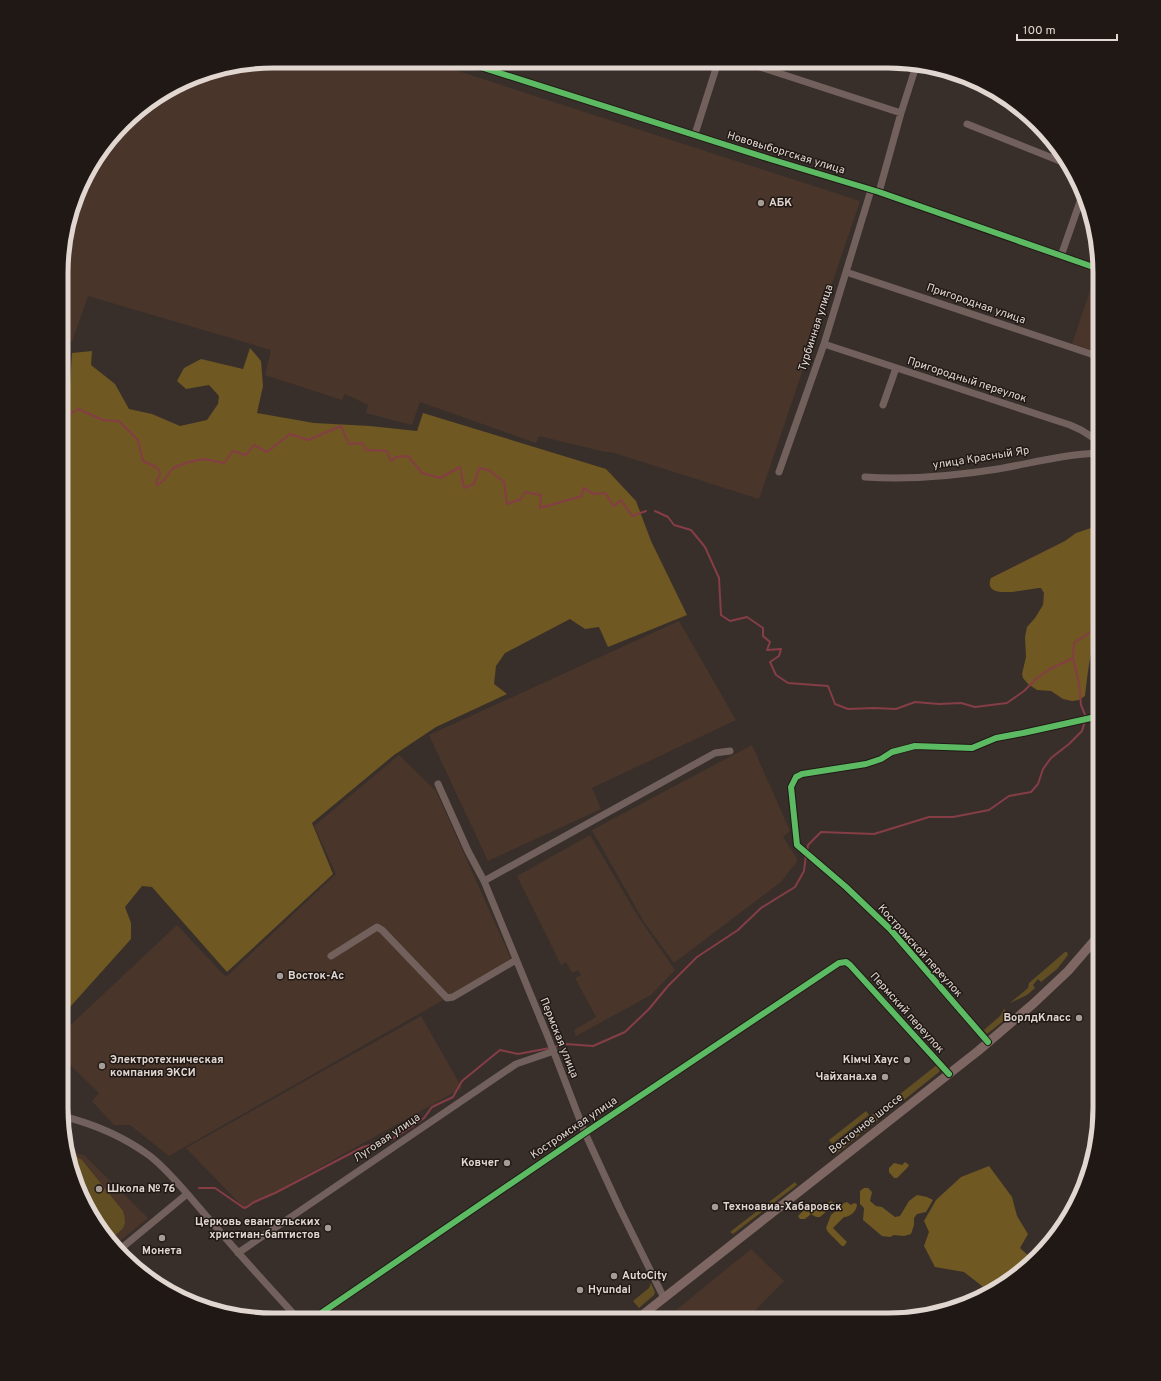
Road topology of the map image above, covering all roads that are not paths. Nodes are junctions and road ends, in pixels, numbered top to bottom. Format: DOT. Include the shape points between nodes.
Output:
graph roads {
  1 [pos="484,68"];
  2 [pos="716,68"];
  3 [pos="763,68"];
  4 [pos="915,70"];
  5 [pos="901,113"];
  6 [pos="968,124"];
  7 [pos="695,134"];
  8 [pos="1059,161"];
  9 [pos="871,190"];
  10 [pos="879,192"];
  11 [pos="1079,201"];
  12 [pos="1061,256"];
  13 [pos="1093,267"];
  14 [pos="846,272"];
  15 [pos="824,344"];
  16 [pos="1093,355"];
  17 [pos="896,368"];
  18 [pos="883,405"];
  19 [pos="1093,438"];
  20 [pos="1093,453"];
  21 [pos="779,472"];
  22 [pos="864,477"];
  23 [pos="1093,718"];
  24 [pos="730,751"];
  25 [pos="438,784"];
  26 [pos="484,881"];
  27 [pos="1093,942"];
  28 [pos="331,956"];
  29 [pos="516,960"];
  30 [pos="850,965"];
  31 [pos="988,1042"];
  32 [pos="554,1051"];
  33 [pos="949,1074"];
  34 [pos="68,1118"];
  35 [pos="585,1133"];
  36 [pos="187,1194"];
  37 [pos="123,1247"];
  38 [pos="238,1253"];
  39 [pos="664,1298"];
  40 [pos="293,1313"];
  41 [pos="321,1313"];
  42 [pos="645,1313"];
  1 -- 7 [label="street, Нововыборгская улица"];
  2 -- 7 [label="street"];
  3 -- 5 [label="street"];
  4 -- 5 [label="street"];
  5 -- 10 [label="street"];
  6 -- 8 [label="street"];
  7 -- 9 [label="street, Нововыборгская улица"];
  9 -- 10 [label="street, Нововыборгская улица"];
  9 -- 14 [label="street, Турбинная улица"];
  10 -- 12 [label="street, Нововыборгская улица"];
  11 -- 12 [label="street"];
  12 -- 13 [label="street, Нововыборгская улица"];
  14 -- 15 [label="street, Турбинная улица"];
  14 -- 16 [label="street, Пригородная улица"];
  15 -- 17 [label="street, Пригородный переулок"];
  15 -- 21 [label="street, Турбинная улица"];
  17 -- 18 [label="street"];
  17 -- 19 [label="street, Пригородный переулок" via="1070,425"];
  20 -- 22 [label="street, улица Красный Яр" via="1060,456 939,477"];
  23 -- 31 [label="street, Костромской переулок" via="996,738 972,748 915,746 892,752 866,764 802,774 796,777 791,787 797,845 890,929"];
  24 -- 26 [label="street" via="715,753"];
  25 -- 26 [label="street, Пермская улица"];
  26 -- 29 [label="street, Пермская улица"];
  27 -- 31 [label="main road, Восточное шоссе" via="1068,971"];
  28 -- 29 [label="street" via="377,927 447,998 453,997"];
  29 -- 32 [label="street, Пермская улица"];
  30 -- 33 [label="street, Пермский переулок"];
  30 -- 35 [label="street, Костромская улица" via="846,962 831,967"];
  31 -- 33 [label="main road, Восточное шоссе"];
  32 -- 35 [label="street, Пермская улица"];
  32 -- 38 [label="street, Луговая улица" via="516,1064"];
  33 -- 39 [label="main road, Восточное шоссе"];
  34 -- 36 [label="street" via="105,1130 136,1147 151,1157"];
  35 -- 39 [label="street, Пермская улица"];
  35 -- 41 [label="street, Костромская улица"];
  36 -- 37 [label="street"];
  36 -- 38 [label="street"];
  38 -- 40 [label="street"];
  39 -- 42 [label="main road, Восточное шоссе"];
}
